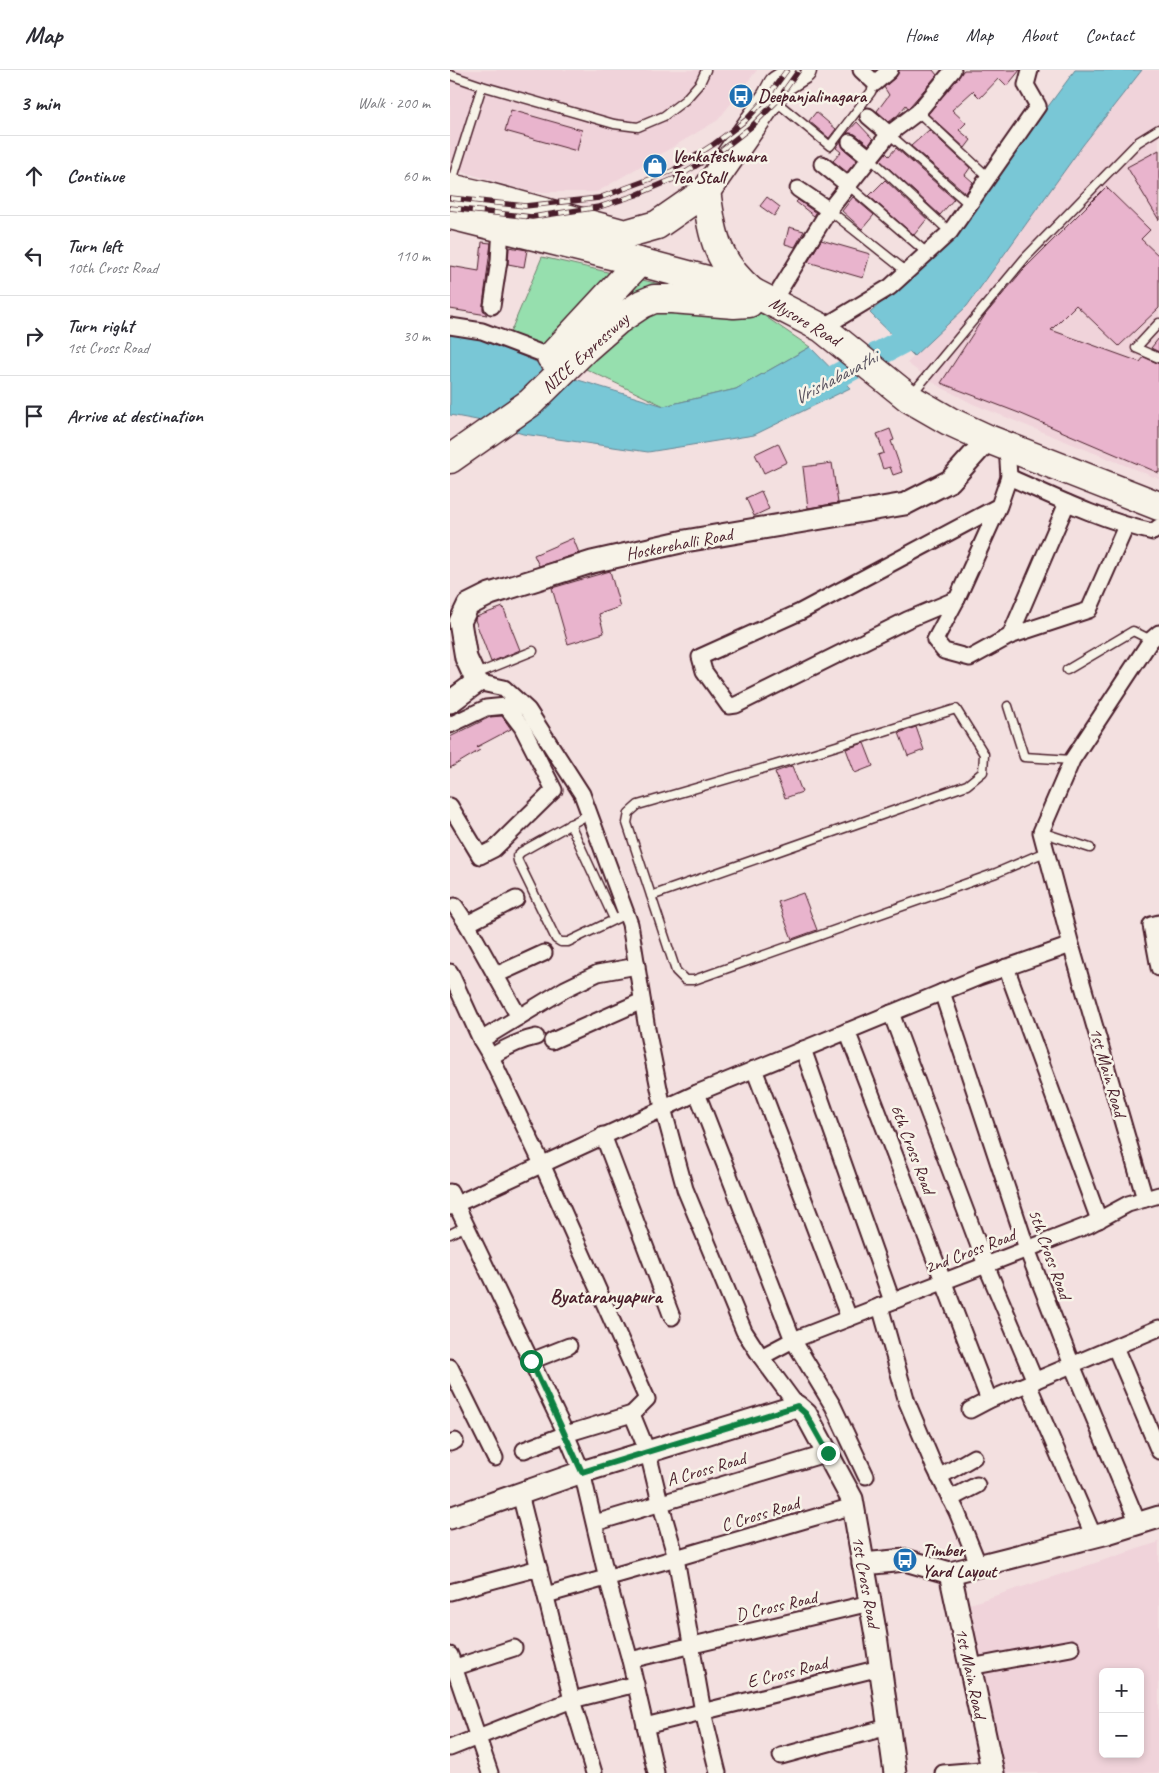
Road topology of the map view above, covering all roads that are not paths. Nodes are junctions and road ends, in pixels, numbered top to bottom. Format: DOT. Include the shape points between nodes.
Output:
graph roads {
  1 [pos="706,70"];
  2 [pos="802,70"];
  3 [pos="861,70"];
  4 [pos="890,70"];
  5 [pos="953,70"];
  6 [pos="1030,70"];
  7 [pos="450,74"];
  8 [pos="875,83"];
  9 [pos="482,86"];
  10 [pos="771,98"];
  11 [pos="918,112"];
  12 [pos="868,116"];
  13 [pos="1159,129"];
  14 [pos="889,134"];
  15 [pos="850,142"];
  16 [pos="870,158"];
  17 [pos="822,164"];
  18 [pos="988,177"];
  19 [pos="450,185"];
  20 [pos="848,186"];
  21 [pos="798,189"];
  22 [pos="706,191"];
  23 [pos="969,204"];
  24 [pos="829,210"];
  25 [pos="450,214"];
  26 [pos="501,227"];
  27 [pos="950,232"];
  28 [pos="927,253"];
  29 [pos="639,262"];
  30 [pos="907,272"];
  31 [pos="764,297"];
  32 [pos="492,306"];
  33 [pos="1159,323"];
  34 [pos="450,326"];
  35 [pos="832,335"];
  36 [pos="1159,358"];
  37 [pos="552,365"];
  38 [pos="907,396"];
  39 [pos="469,432"];
  40 [pos="997,442"];
  41 [pos="450,460"];
  42 [pos="1009,477"];
  43 [pos="1067,503"];
  44 [pos="999,506"];
  45 [pos="1159,506"];
  46 [pos="1126,526"];
  47 [pos="1159,527"];
  48 [pos="957,599"];
  49 [pos="1010,636"];
  50 [pos="1155,636"];
  51 [pos="533,651"];
  52 [pos="1067,670"];
  53 [pos="475,681"];
  54 [pos="450,702"];
  55 [pos="1008,706"];
  56 [pos="486,708"];
  57 [pos="450,725"];
  58 [pos="1072,760"];
  59 [pos="450,806"];
  60 [pos="589,814"];
  61 [pos="570,824"];
  62 [pos="1041,832"];
  63 [pos="1090,848"];
  64 [pos="1045,852"];
  65 [pos="651,896"];
  66 [pos="516,898"];
  67 [pos="455,906"];
  68 [pos="620,916"];
  69 [pos="467,924"];
  70 [pos="1155,924"];
  71 [pos="1071,945"];
  72 [pos="544,953"];
  73 [pos="637,966"];
  74 [pos="1006,968"];
  75 [pos="1159,968"];
  76 [pos="450,972"];
  77 [pos="496,975"];
  78 [pos="942,992"];
  79 [pos="642,1001"];
  80 [pos="891,1013"];
  81 [pos="519,1017"];
  82 [pos="847,1031"];
  83 [pos="536,1037"];
  84 [pos="481,1040"];
  85 [pos="552,1041"];
  86 [pos="803,1049"];
  87 [pos="491,1057"];
  88 [pos="754,1069"];
  89 [pos="697,1093"];
  90 [pos="663,1108"];
  91 [pos="603,1136"];
  92 [pos="542,1164"];
  93 [pos="1152,1197"];
  94 [pos="452,1201"];
  95 [pos="1099,1220"];
  96 [pos="466,1226"];
  97 [pos="450,1234"];
  98 [pos="1027,1249"];
  99 [pos="986,1265"];
  100 [pos="943,1282"];
  101 [pos="886,1304"];
  102 [pos="672,1317"];
  103 [pos="849,1318"];
  104 [pos="1159,1328"];
  105 [pos="793,1340"];
  106 [pos="569,1346"];
  107 [pos="1115,1347"];
  108 [pos="761,1358"];
  109 [pos="531,1361"];
  110 [pos="1072,1365"];
  111 [pos="451,1371"];
  112 [pos="1031,1382"];
  113 [pos="988,1400"];
  114 [pos="797,1406"];
  115 [pos="970,1410"];
  116 [pos="632,1414"];
  117 [pos="566,1434"];
  118 [pos="524,1450"];
  119 [pos="1159,1451"];
  120 [pos="648,1453"];
  121 [pos="828,1453"];
  122 [pos="974,1457"];
  123 [pos="495,1458"];
  124 [pos="582,1472"];
  125 [pos="866,1476"];
  126 [pos="939,1477"];
  127 [pos="977,1484"];
  128 [pos="520,1494"];
  129 [pos="950,1499"];
  130 [pos="660,1502"];
  131 [pos="853,1506"];
  132 [pos="1159,1517"];
  133 [pos="450,1518"];
  134 [pos="595,1523"];
  135 [pos="1138,1523"];
  136 [pos="1094,1537"];
  137 [pos="676,1558"];
  138 [pos="863,1564"];
  139 [pos="979,1566"];
  140 [pos="539,1568"];
  141 [pos="950,1573"];
  142 [pos="607,1578"];
  143 [pos="450,1592"];
  144 [pos="546,1595"];
  145 [pos="870,1603"];
  146 [pos="691,1646"];
  147 [pos="514,1648"];
  148 [pos="1071,1648"];
  149 [pos="630,1660"];
  150 [pos="451,1664"];
  151 [pos="970,1667"];
  152 [pos="880,1668"];
  153 [pos="636,1684"];
  154 [pos="572,1700"];
  155 [pos="703,1712"];
  156 [pos="645,1726"];
  157 [pos="888,1727"];
  158 [pos="478,1736"];
  159 [pos="450,1748"];
  160 [pos="781,1756"];
  161 [pos="992,1771"];
  162 [pos="490,1773"];
  163 [pos="594,1773"];
  164 [pos="656,1773"];
  165 [pos="718,1773"];
  166 [pos="895,1773"];
  167 [pos="944,1773"];
  1 -- 9 [label="lane" via="700,84 685,100 664,116 638,127 614,124"];
  2 -- 10 [label="highway" via="778,86"];
  3 -- 8 [label="street"];
  4 -- 8 [label="street"];
  5 -- 11 [label="street"];
  6 -- 18 [label="street" via="1026,86 1038,106"];
  7 -- 9 [label="lane"];
  8 -- 10 [label="lane" via="830,146"];
  9 -- 19 [label="lane"];
  10 -- 22 [label="highway"];
  11 -- 14 [label="street"];
  11 -- 18 [label="lane"];
  12 -- 14 [label="street"];
  13 -- 38 [label="lane" via="1138,142 1025,258"];
  14 -- 16 [label="street"];
  14 -- 23 [label="lane"];
  15 -- 16 [label="street"];
  16 -- 20 [label="street"];
  16 -- 27 [label="lane"];
  17 -- 20 [label="street"];
  18 -- 23 [label="street"];
  19 -- 22 [label="highway" via="625,234 657,225"];
  20 -- 24 [label="street"];
  20 -- 28 [label="lane"];
  21 -- 24 [label="street"];
  22 -- 31 [label="highway" via="712,234 721,256 736,278"];
  23 -- 27 [label="street"];
  24 -- 30 [label="lane"];
  24 -- 31 [label="street"];
  25 -- 26 [label="highway, Mysore Road"];
  26 -- 29 [label="highway, Mysore Road"];
  26 -- 32 [label="street"];
  27 -- 28 [label="street"];
  28 -- 30 [label="street"];
  29 -- 31 [label="highway, Mysore Road"];
  29 -- 37 [label="highway, NICE Expressway"];
  30 -- 35 [label="street"];
  31 -- 35 [label="highway, Mysore Road"];
  31 -- 37 [label="highway, NICE Expressway" via="754,303 734,304 654,299 618,320 586,348"];
  33 -- 36 [label="lane" via="1136,348"];
  34 -- 37 [label="street" via="482,330"];
  35 -- 38 [label="highway, Mysore Road"];
  37 -- 39 [label="highway, NICE Expressway" via="510,394"];
  38 -- 40 [label="highway, Mysore Road" via="949,421"];
  39 -- 41 [label="highway, NICE Expressway"];
  40 -- 42 [label="street"];
  40 -- 45 [label="highway, Mysore Road"];
  40 -- 53 [label="street, Hoskerehalli Road" via="950,481 905,504 676,543 592,562 490,594 468,605 460,622 466,658"];
  42 -- 43 [label="street"];
  42 -- 44 [label="street"];
  43 -- 46 [label="street"];
  43 -- 49 [label="street"];
  44 -- 48 [label="street"];
  44 -- 48 [label="street" via="800,612 700,657 704,671 729,706 736,705 907,620"];
  46 -- 47 [label="street" via="1153,532"];
  46 -- 49 [label="street" via="1089,610"];
  48 -- 49 [label="street" via="935,640 944,651 970,658"];
  50 -- 52 [label="lane" via="1133,631"];
  50 -- 58 [label="street"];
  51 -- 53 [label="lane"];
  53 -- 54 [label="street"];
  53 -- 56 [label="street"];
  53 -- 60 [label="street" via="504,688 528,710 582,794"];
  55 -- 58 [label="lane" via="1024,757"];
  56 -- 57 [label="street"];
  56 -- 59 [label="street" via="506,706 522,727 554,790 494,849 480,856"];
  58 -- 62 [label="street"];
  60 -- 61 [label="lane"];
  60 -- 68 [label="street"];
  61 -- 68 [label="lane"];
  61 -- 68 [label="lane" via="517,856 556,939 568,942"];
  62 -- 63 [label="lane"];
  62 -- 64 [label="street, 1st Main Road"];
  64 -- 65 [label="lane" via="996,873 694,980 685,980 676,971"];
  64 -- 71 [label="street, 1st Main Road"];
  65 -- 65 [label="lane" via="627,823 629,813 638,805 956,709 984,754 983,772 967,785"];
  66 -- 69 [label="street"];
  67 -- 69 [label="street"];
  68 -- 73 [label="street" via="630,924"];
  69 -- 77 [label="street"];
  70 -- 75 [label="street"];
  71 -- 74 [label="street"];
  71 -- 93 [label="street, 1st Main Road"];
  72 -- 77 [label="street"];
  73 -- 79 [label="street"];
  73 -- 81 [label="street" via="598,973"];
  74 -- 78 [label="street"];
  74 -- 95 [label="street"];
  76 -- 84 [label="street"];
  77 -- 81 [label="street"];
  78 -- 80 [label="street"];
  78 -- 98 [label="street, 5th Cross Road"];
  79 -- 85 [label="street"];
  79 -- 90 [label="street"];
  80 -- 82 [label="street"];
  80 -- 99 [label="street"];
  81 -- 84 [label="street"];
  82 -- 86 [label="street"];
  82 -- 100 [label="street, 6th Cross Road"];
  83 -- 87 [label="street" via="520,1040"];
  84 -- 87 [label="street"];
  86 -- 88 [label="street"];
  86 -- 101 [label="street"];
  87 -- 92 [label="street"];
  88 -- 89 [label="street"];
  88 -- 103 [label="street"];
  89 -- 90 [label="street"];
  89 -- 105 [label="street"];
  90 -- 91 [label="street"];
  90 -- 108 [label="street" via="685,1189 744,1331"];
  91 -- 92 [label="street"];
  91 -- 102 [label="street"];
  92 -- 94 [label="street"];
  92 -- 116 [label="street" via="647,1399"];
  93 -- 95 [label="street, 2nd Cross Road" via="1128,1204"];
  94 -- 96 [label="street"];
  95 -- 98 [label="street, 2nd Cross Road"];
  96 -- 97 [label="lane"];
  96 -- 109 [label="street"];
  98 -- 99 [label="street, 2nd Cross Road"];
  98 -- 110 [label="street, 5th Cross Road"];
  99 -- 100 [label="street, 2nd Cross Road"];
  99 -- 112 [label="street"];
  100 -- 101 [label="street, 2nd Cross Road"];
  100 -- 113 [label="street, 6th Cross Road"];
  101 -- 103 [label="street, 2nd Cross Road"];
  101 -- 126 [label="street" via="907,1402"];
  103 -- 105 [label="street, 2nd Cross Road"];
  104 -- 107 [label="street"];
  105 -- 108 [label="street, 2nd Cross Road"];
  105 -- 125 [label="street" via="833,1406"];
  106 -- 109 [label="street"];
  107 -- 110 [label="street"];
  107 -- 119 [label="street"];
  108 -- 114 [label="street"];
  109 -- 117 [label="street"];
  110 -- 112 [label="street"];
  110 -- 135 [label="street, 5th Cross Road"];
  111 -- 123 [label="street"];
  112 -- 113 [label="street"];
  112 -- 136 [label="street"];
  113 -- 115 [label="street"];
  114 -- 120 [label="street"];
  114 -- 121 [label="street, 1st Cross Road" via="806,1414"];
  116 -- 117 [label="street"];
  116 -- 120 [label="street"];
  117 -- 118 [label="street"];
  117 -- 124 [label="street"];
  120 -- 124 [label="street"];
  120 -- 130 [label="street"];
  121 -- 130 [label="street, A Cross Road"];
  121 -- 131 [label="street, 1st Cross Road"];
  122 -- 126 [label="street"];
  124 -- 128 [label="street"];
  124 -- 134 [label="street"];
  126 -- 129 [label="street"];
  127 -- 129 [label="street"];
  128 -- 133 [label="street"];
  128 -- 140 [label="street"];
  129 -- 139 [label="street"];
  130 -- 134 [label="street, A Cross Road"];
  130 -- 137 [label="street"];
  131 -- 137 [label="street, C Cross Road"];
  131 -- 138 [label="street, 1st Cross Road"];
  132 -- 135 [label="street"];
  134 -- 142 [label="street"];
  135 -- 136 [label="street"];
  136 -- 139 [label="street"];
  137 -- 142 [label="street, C Cross Road"];
  137 -- 146 [label="street"];
  138 -- 141 [label="street" via="905,1560"];
  138 -- 145 [label="street, 1st Cross Road"];
  139 -- 141 [label="street"];
  140 -- 143 [label="street"];
  140 -- 144 [label="street"];
  141 -- 151 [label="street, 1st Main Road"];
  142 -- 144 [label="street, C Cross Road"];
  142 -- 149 [label="street"];
  144 -- 154 [label="street"];
  145 -- 146 [label="street, D Cross Road"];
  145 -- 152 [label="street, 1st Cross Road"];
  146 -- 149 [label="street, D Cross Road"];
  146 -- 155 [label="street"];
  147 -- 150 [label="street"];
  148 -- 151 [label="street"];
  149 -- 153 [label="street"];
  150 -- 158 [label="street"];
  151 -- 161 [label="street, 1st Main Road"];
  152 -- 155 [label="street, E Cross Road"];
  152 -- 157 [label="street, 1st Cross Road"];
  153 -- 154 [label="street"];
  153 -- 156 [label="street"];
  154 -- 158 [label="street"];
  154 -- 163 [label="street"];
  155 -- 156 [label="street, E Cross Road"];
  155 -- 165 [label="street"];
  156 -- 164 [label="street"];
  157 -- 160 [label="street"];
  157 -- 166 [label="street, 1st Cross Road"];
  158 -- 159 [label="street"];
  158 -- 162 [label="street"];
  161 -- 167 [label="street"];
}
